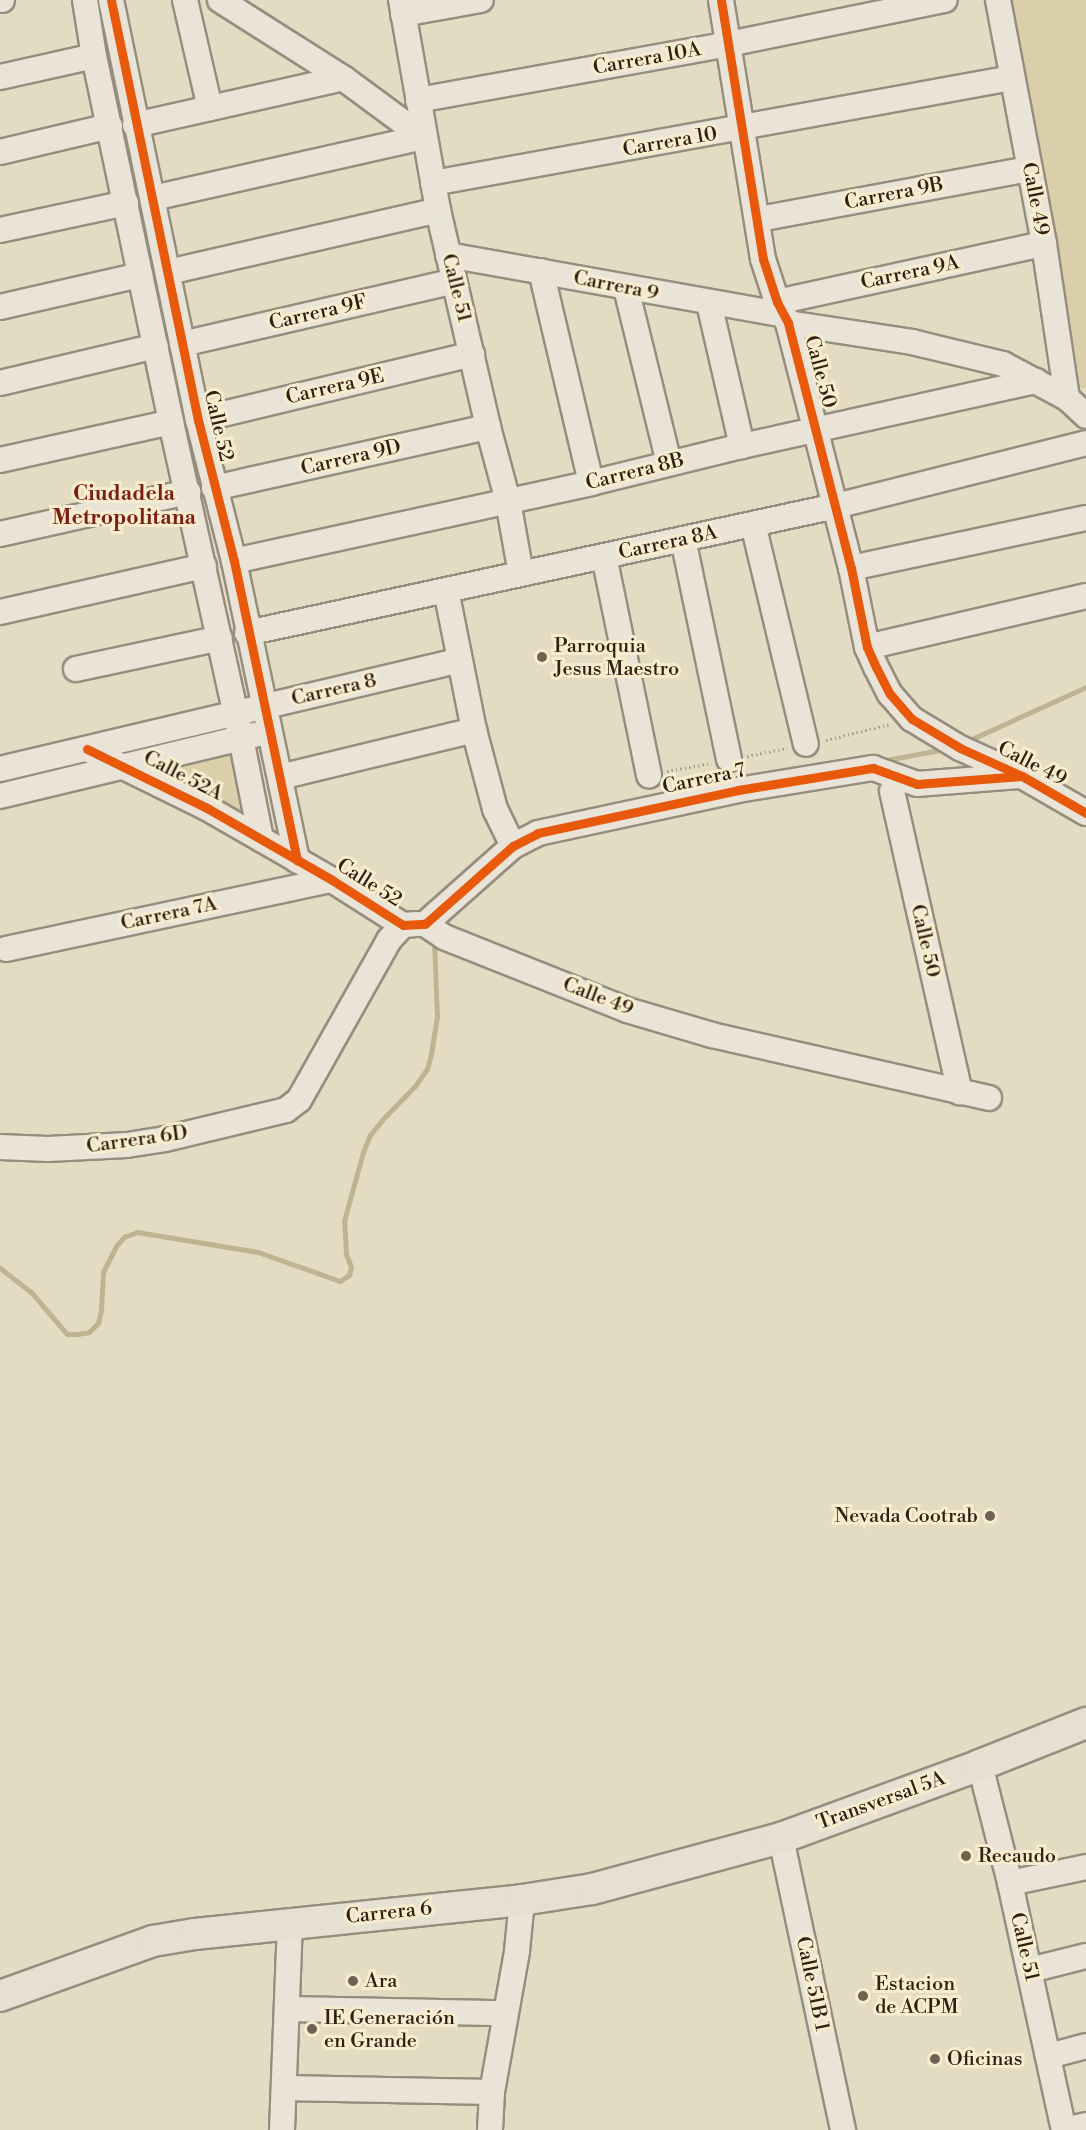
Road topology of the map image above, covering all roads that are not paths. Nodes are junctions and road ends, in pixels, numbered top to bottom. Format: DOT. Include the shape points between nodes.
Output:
graph roads {
  1 [pos="85,0"];
  2 [pos="111,0"];
  3 [pos="185,0"];
  4 [pos="219,0"];
  5 [pos="481,0"];
  6 [pos="720,0"];
  7 [pos="942,0"];
  8 [pos="998,0"];
  9 [pos="402,7"];
  10 [pos="728,44"];
  11 [pos="94,56"];
  12 [pos="0,76"];
  13 [pos="343,78"];
  14 [pos="1012,78"];
  15 [pos="418,100"];
  16 [pos="210,108"];
  17 [pos="135,125"];
  18 [pos="110,126"];
  19 [pos="743,129"];
  20 [pos="423,137"];
  21 [pos="0,152"];
  22 [pos="1029,169"];
  23 [pos="433,183"];
  24 [pos="153,198"];
  25 [pos="126,203"];
  26 [pos="438,210"];
  27 [pos="759,219"];
  28 [pos="0,230"];
  29 [pos="1044,244"];
  30 [pos="448,255"];
  31 [pos="541,271"];
  32 [pos="168,272"];
  33 [pos="140,275"];
  34 [pos="454,281"];
  35 [pos="626,288"];
  36 [pos="709,303"];
  37 [pos="0,307"];
  38 [pos="783,313"];
  39 [pos="182,344"];
  40 [pos="156,346"];
  41 [pos="472,354"];
  42 [pos="1036,381"];
  43 [pos="0,383"];
  44 [pos="1067,398"];
  45 [pos="1086,416"];
  46 [pos="198,420"];
  47 [pos="171,422"];
  48 [pos="488,428"];
  49 [pos="817,430"];
  50 [pos="1086,443"];
  51 [pos="742,446"];
  52 [pos="0,460"];
  53 [pos="669,464"];
  54 [pos="591,483"];
  55 [pos="214,488"];
  56 [pos="188,492"];
  57 [pos="508,501"];
  58 [pos="836,506"];
  59 [pos="1086,518"];
  60 [pos="753,524"];
  61 [pos="0,534"];
  62 [pos="683,539"];
  63 [pos="604,556"];
  64 [pos="234,561"];
  65 [pos="204,566"];
  66 [pos="851,568"];
  67 [pos="521,574"];
  68 [pos="446,590"];
  69 [pos="1086,596"];
  70 [pos="0,612"];
  71 [pos="247,633"];
  72 [pos="220,638"];
  73 [pos="867,647"];
  74 [pos="458,661"];
  75 [pos="76,669"];
  76 [pos="264,707"];
  77 [pos="236,713"];
  78 [pos="474,730"];
  79 [pos="269,732"];
  80 [pos="933,732"];
  81 [pos="241,738"];
  82 [pos="806,744"];
  83 [pos="87,749"];
  84 [pos="729,759"];
  85 [pos="122,766"];
  86 [pos="0,769"];
  87 [pos="648,775"];
  88 [pos="1022,776"];
  89 [pos="279,777"];
  90 [pos="892,791"];
  91 [pos="0,796"];
  92 [pos="1086,813"];
  93 [pos="261,838"];
  94 [pos="513,846"];
  95 [pos="297,860"];
  96 [pos="332,880"];
  97 [pos="414,924"];
  98 [pos="6,950"];
  99 [pos="960,1092"];
  100 [pos="989,1098"];
  101 [pos="0,1148"];
  102 [pos="1086,1723"];
  103 [pos="980,1765"];
  104 [pos="781,1838"];
  105 [pos="1086,1867"];
  106 [pos="1010,1883"];
  107 [pos="522,1900"];
  108 [pos="290,1923"];
  109 [pos="1086,1956"];
  110 [pos="1030,1970"];
  111 [pos="0,1996"];
  112 [pos="288,2009"];
  113 [pos="505,2013"];
  114 [pos="1086,2046"];
  115 [pos="1049,2056"];
  116 [pos="284,2088"];
  117 [pos="492,2092"];
  118 [pos="1086,2125"];
  119 [pos="282,2130"];
  120 [pos="490,2130"];
  121 [pos="843,2130"];
  122 [pos="1064,2130"];
  1 -- 11 [label="street"];
  2 -- 17 [label="street, Calle 52"];
  3 -- 16 [label="street"];
  4 -- 13 [label="street"];
  5 -- 9 [label="street"];
  6 -- 10 [label="street, Calle 50"];
  7 -- 10 [label="street, Carrera 10A"];
  8 -- 14 [label="street, Calle 49"];
  9 -- 15 [label="street, Calle 51"];
  10 -- 15 [label="street, Carrera 10A"];
  10 -- 19 [label="street, Calle 50"];
  11 -- 12 [label="street"];
  11 -- 18 [label="street"];
  13 -- 16 [label="street"];
  13 -- 20 [label="street"];
  14 -- 19 [label="street, Carrera 10"];
  14 -- 22 [label="street, Calle 49"];
  15 -- 20 [label="street, Calle 51"];
  16 -- 17 [label="street"];
  17 -- 24 [label="street, Calle 52"];
  18 -- 21 [label="street"];
  18 -- 25 [label="street"];
  19 -- 23 [label="street, Carrera 10"];
  19 -- 27 [label="street, Calle 50"];
  20 -- 23 [label="street, Calle 51"];
  20 -- 24 [label="street"];
  22 -- 27 [label="street, Carrera 9B"];
  22 -- 29 [label="street, Calle 49"];
  23 -- 26 [label="street, Calle 51"];
  24 -- 32 [label="street, Calle 52"];
  25 -- 28 [label="street"];
  25 -- 33 [label="street"];
  26 -- 30 [label="street, Calle 51"];
  26 -- 32 [label="street"];
  27 -- 38 [label="street, Calle 50" via="764,259"];
  29 -- 38 [label="street, Carrera 9A"];
  29 -- 44 [label="street, Calle 49"];
  30 -- 31 [label="street, Carrera 9"];
  30 -- 34 [label="street, Calle 51"];
  31 -- 35 [label="street, Carrera 9"];
  31 -- 54 [label="street"];
  32 -- 39 [label="street, Calle 52"];
  33 -- 37 [label="street"];
  33 -- 40 [label="street"];
  34 -- 39 [label="street, Carrera 9F"];
  34 -- 41 [label="street, Calle 51"];
  35 -- 36 [label="street, Carrera 9"];
  35 -- 53 [label="street"];
  36 -- 38 [label="street, Carrera 9"];
  36 -- 51 [label="street"];
  38 -- 42 [label="street, Carrera 9" via="1003,364"];
  38 -- 49 [label="street, Calle 50"];
  39 -- 46 [label="street, Calle 52"];
  40 -- 43 [label="street"];
  40 -- 47 [label="street"];
  41 -- 46 [label="street, Carrera 9E"];
  41 -- 48 [label="street, Calle 51"];
  42 -- 44 [label="street, Carrera 9"];
  42 -- 49 [label="street, Carrera 8B"];
  44 -- 45 [label="street, Carrera 9"];
  46 -- 55 [label="street, Calle 52"];
  47 -- 52 [label="street"];
  47 -- 56 [label="street"];
  48 -- 55 [label="street, Carrera 9D"];
  48 -- 57 [label="street, Calle 51"];
  49 -- 51 [label="street, Carrera 8B"];
  49 -- 58 [label="street, Calle 50"];
  50 -- 58 [label="street, Carrera 8A"];
  51 -- 53 [label="street, Carrera 8B"];
  53 -- 54 [label="street, Carrera 8B"];
  54 -- 57 [label="street, Carrera 8B"];
  55 -- 64 [label="street, Calle 52"];
  56 -- 61 [label="street"];
  56 -- 65 [label="street"];
  57 -- 64 [label="street, Carrera 8B"];
  57 -- 67 [label="street, Calle 51"];
  58 -- 60 [label="street, Carrera 8A"];
  58 -- 66 [label="street, Calle 50"];
  59 -- 66 [label="street"];
  60 -- 62 [label="street, Carrera 8A"];
  60 -- 82 [label="street"];
  62 -- 63 [label="street, Carrera 8A"];
  62 -- 84 [label="street"];
  63 -- 67 [label="street, Carrera 8A"];
  63 -- 87 [label="street"];
  64 -- 71 [label="street, Calle 52"];
  65 -- 70 [label="street"];
  65 -- 72 [label="street"];
  66 -- 73 [label="street, Calle 50"];
  67 -- 68 [label="street, Carrera 8A"];
  68 -- 71 [label="street, Carrera 8A"];
  68 -- 74 [label="street"];
  69 -- 73 [label="street"];
  71 -- 76 [label="street, Calle 52"];
  72 -- 75 [label="street"];
  72 -- 77 [label="street"];
  73 -- 80 [label="street, Calle 50" via="890,694 912,719"];
  74 -- 76 [label="street, Carrera 8"];
  74 -- 78 [label="street"];
  76 -- 77 [label="street, Carrera 8"];
  76 -- 79 [label="street, Calle 52"];
  77 -- 81 [label="street"];
  77 -- 83 [label="street, Carrera 8"];
  78 -- 89 [label="street"];
  78 -- 94 [label="street" via="495,809"];
  79 -- 81 [label="street"];
  79 -- 89 [label="street, Calle 52"];
  80 -- 88 [label="street, Calle 49"];
  81 -- 85 [label="street"];
  81 -- 93 [label="street"];
  83 -- 85 [label="street, Calle 52A"];
  83 -- 86 [label="street, Carrera 8"];
  85 -- 91 [label="street"];
  85 -- 93 [label="street, Calle 52A"];
  88 -- 92 [label="street, Calle 49"];
  88 -- 94 [label="street, Carrera 7" via="917,784 873,768 809,776 538,833"];
  89 -- 95 [label="street, Calle 52"];
  90 -- 99 [label="street, Calle 50"];
  93 -- 95 [label="street, Calle 52"];
  94 -- 97 [label="street, Carrera 7"];
  95 -- 96 [label="street, Calle 52"];
  96 -- 97 [label="street, Calle 52"];
  96 -- 98 [label="street, Carrera 7A"];
  97 -- 99 [label="street, Calle 49" via="627,1010 712,1035"];
  97 -- 101 [label="street, Carrera 6D" via="389,940 299,1100 286,1110 127,1145"];
  99 -- 100 [label="street, Calle 49"];
  102 -- 103 [label="main road, Transversal 5A"];
  103 -- 104 [label="main road, Transversal 5A"];
  103 -- 106 [label="street, Calle 51"];
  104 -- 107 [label="main road, Carrera 6" via="592,1889"];
  104 -- 121 [label="street, Calle 51B 1"];
  105 -- 106 [label="street"];
  106 -- 110 [label="street, Calle 51"];
  107 -- 108 [label="main road, Carrera 6"];
  107 -- 113 [label="street"];
  108 -- 111 [label="main road, Carrera 6" via="153,1941"];
  108 -- 112 [label="street"];
  109 -- 110 [label="street"];
  110 -- 115 [label="street, Calle 51"];
  112 -- 113 [label="street"];
  112 -- 116 [label="street"];
  113 -- 117 [label="street"];
  114 -- 115 [label="street"];
  115 -- 122 [label="street, Calle 51"];
  116 -- 117 [label="street"];
  116 -- 119 [label="street"];
  117 -- 120 [label="street"];
  118 -- 122 [label="street"];
}
